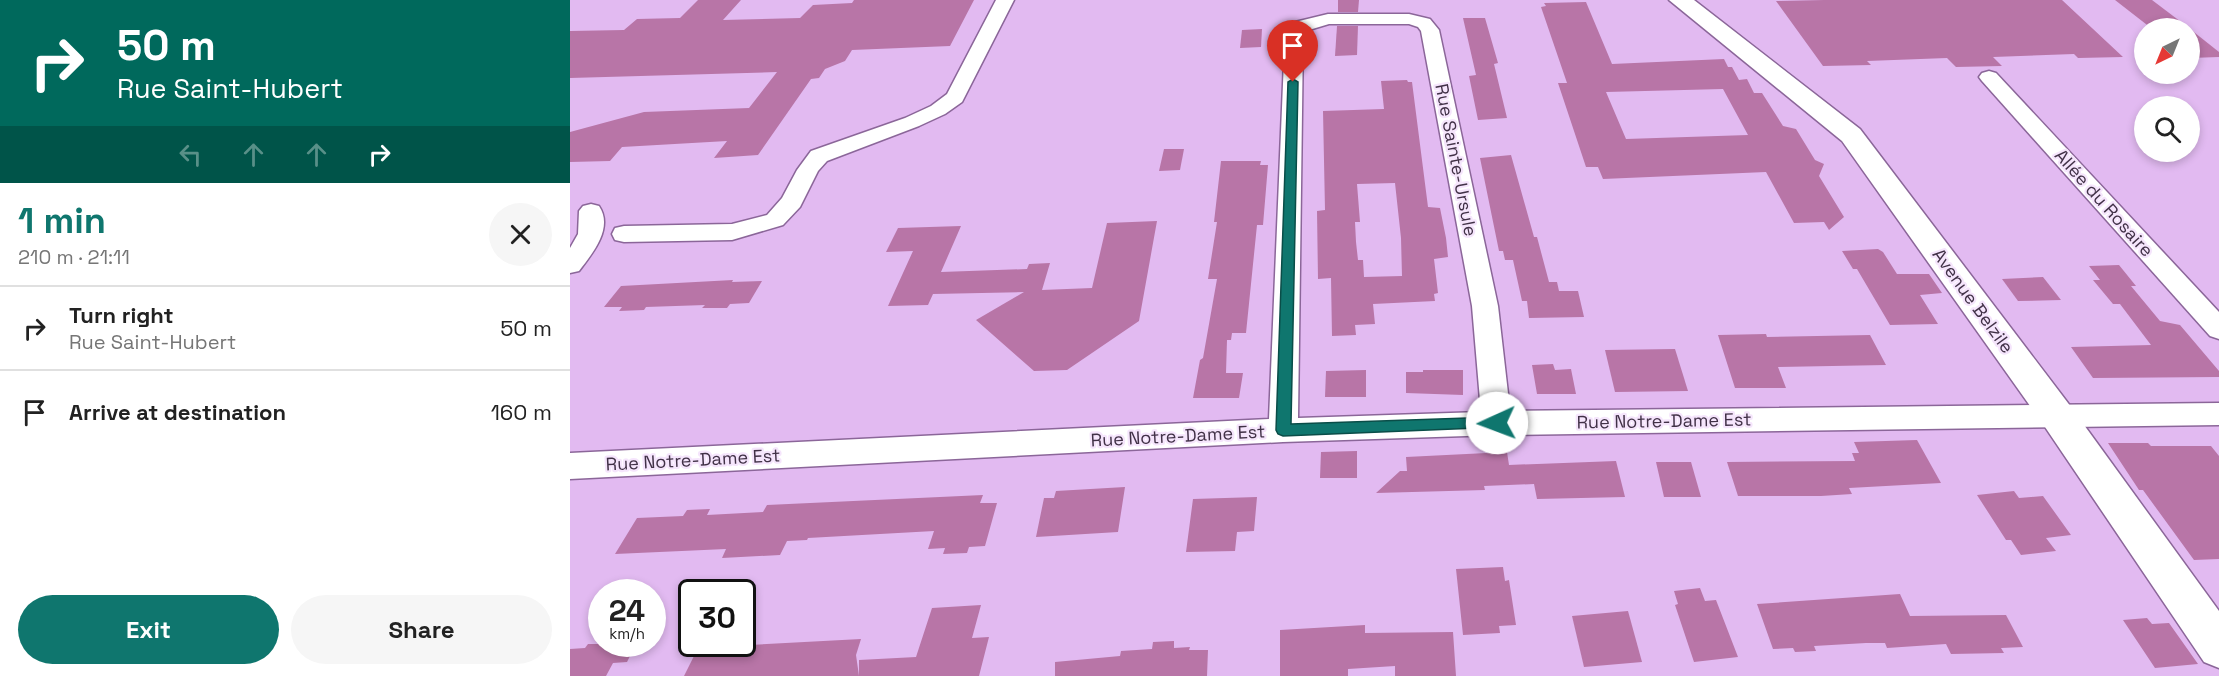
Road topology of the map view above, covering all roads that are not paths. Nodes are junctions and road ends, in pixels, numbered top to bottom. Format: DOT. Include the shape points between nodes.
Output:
graph roads {
  1 [pos="1005,0"];
  2 [pos="1680,0"];
  3 [pos="1989,77"];
  4 [pos="591,212"];
  5 [pos="624,234"];
  6 [pos="570,265"];
  7 [pos="2219,329"];
  8 [pos="2219,414"];
  9 [pos="2058,417"];
  10 [pos="1497,423"];
  11 [pos="1283,430"];
  12 [pos="570,466"];
  13 [pos="2219,647"];
  1 -- 5 [label="street" via="954,98 912,122 819,156 792,202 775,220 732,232"];
  2 -- 9 [label="street, Avenue Belzile" via="1851,135"];
  3 -- 7 [label="street, Allée du Rosaire"];
  4 -- 6 [label="street" via="593,228"];
  8 -- 9 [label="street, Rue Notre-Dame Est"];
  9 -- 10 [label="street, Rue Notre-Dame Est"];
  9 -- 13 [label="street, Avenue Belzile"];
  10 -- 11 [label="street, Rue Notre-Dame Est"];
  10 -- 11 [label="street, Rue Sainte-Ursule" via="1485,306 1430,30 1424,23 1409,19 1328,19 1302,26 1294,36"];
  11 -- 12 [label="street, Rue Notre-Dame Est"];
}
